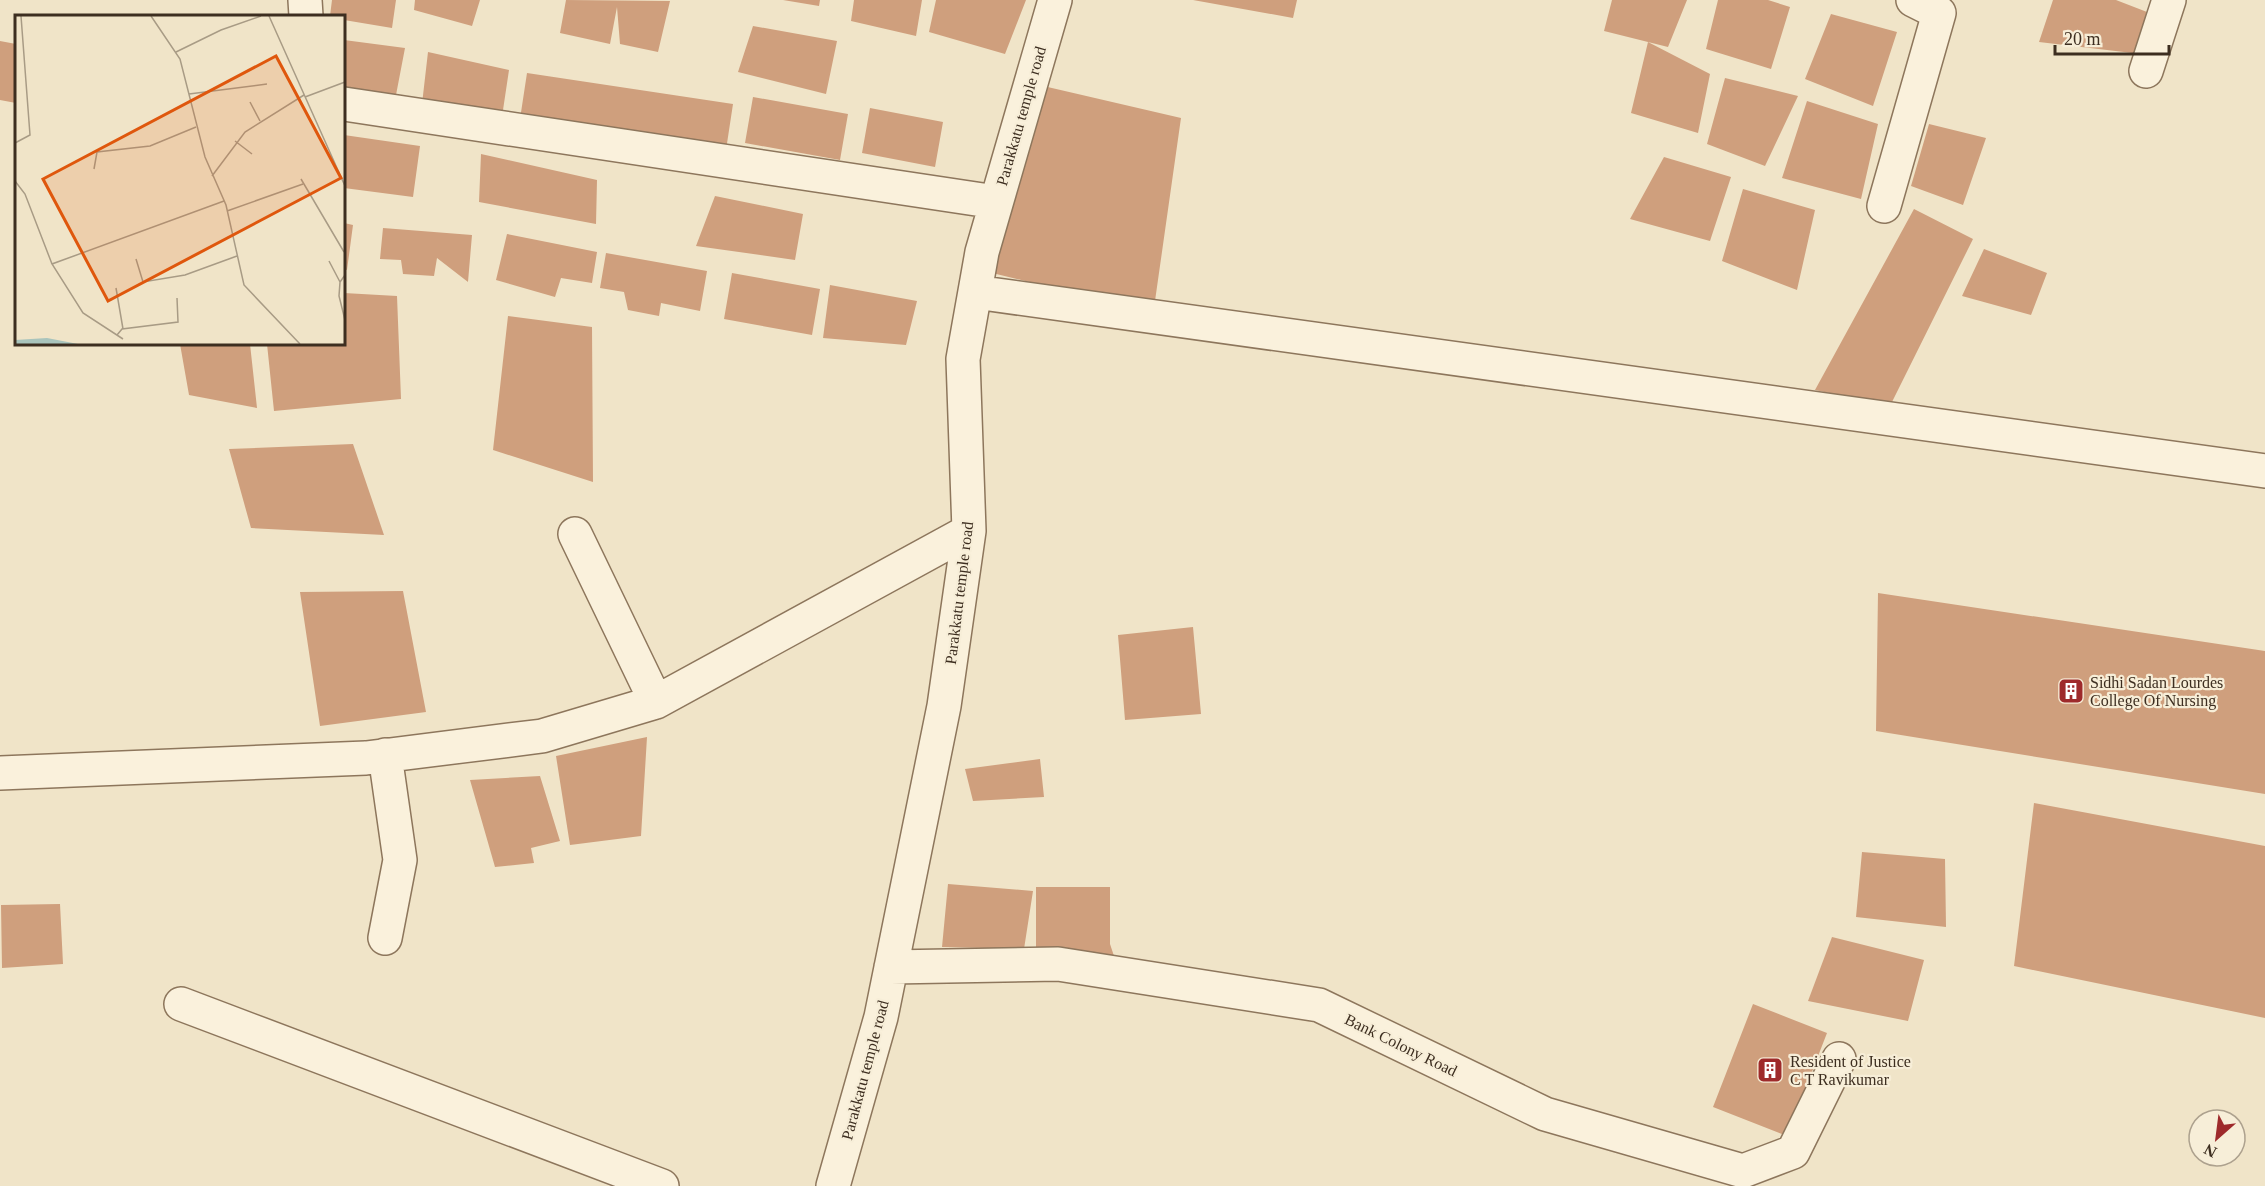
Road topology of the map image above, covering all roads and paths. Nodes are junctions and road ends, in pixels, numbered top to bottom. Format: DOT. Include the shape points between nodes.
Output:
graph roads {
  1 [pos="305,0"];
  2 [pos="1055,0"];
  3 [pos="1914,0"];
  4 [pos="2169,0"];
  5 [pos="306,15"];
  6 [pos="2146,71"];
  7 [pos="345,104"];
  8 [pos="996,202"];
  9 [pos="1884,206"];
  10 [pos="975,292"];
  11 [pos="2265,471"];
  12 [pos="969,531"];
  13 [pos="575,534"];
  14 [pos="656,702"];
  15 [pos="385,755"];
  16 [pos="0,773"];
  17 [pos="384,938"];
  18 [pos="891,967"];
  19 [pos="181,1004"];
  20 [pos="1839,1059"];
  21 [pos="662,1186"];
  22 [pos="833,1186"];
  1 -- 5 [label="street"];
  2 -- 8 [label="street, Parakkatu temple road"];
  3 -- 9 [label="street" via="1939,13"];
  4 -- 6 [label="street"];
  7 -- 8 [label="street"];
  8 -- 10 [label="street, Parakkatu temple road" via="981,252"];
  10 -- 11 [label="street"];
  10 -- 12 [label="street, Parakkatu temple road" via="963,358"];
  12 -- 14 [label="street"];
  12 -- 18 [label="street, Parakkatu temple road" via="944,706"];
  13 -- 14 [label="street"];
  14 -- 15 [label="street" via="542,736"];
  15 -- 16 [label="street"];
  15 -- 17 [label="street" via="400,860"];
  18 -- 20 [label="street, Bank Colony Road" via="1058,964 1319,1005 1545,1114 1743,1171 1792,1152"];
  18 -- 22 [label="street, Parakkatu temple road" via="881,1017"];
  19 -- 21 [label="street"];
}
